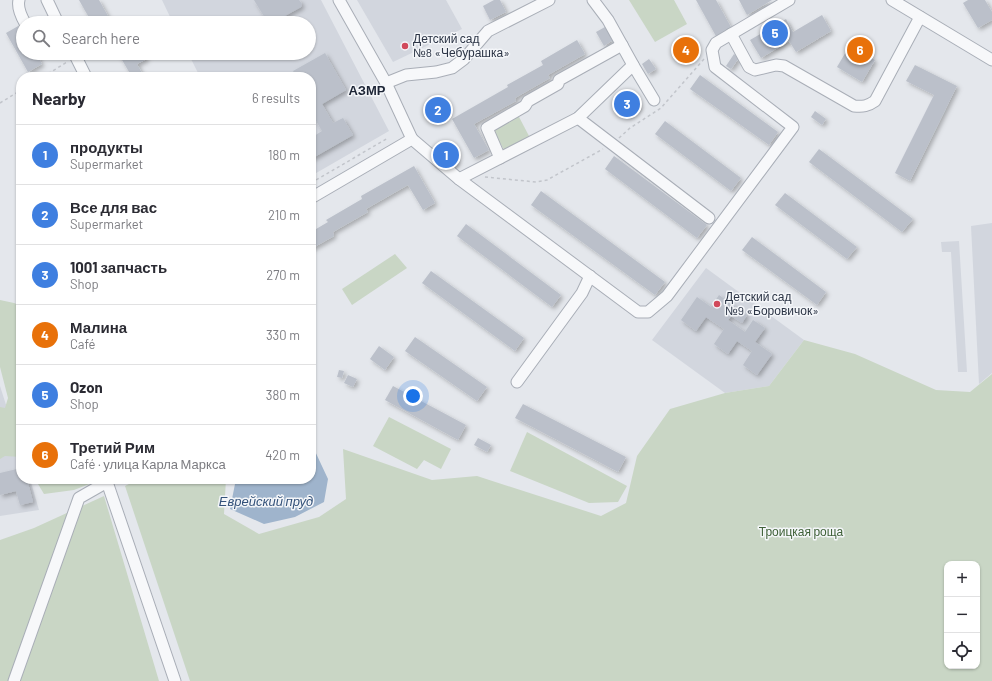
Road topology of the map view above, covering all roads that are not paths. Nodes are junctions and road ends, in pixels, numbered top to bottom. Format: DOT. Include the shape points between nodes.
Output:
graph roads {
  1 [pos="19,0"];
  2 [pos="47,0"];
  3 [pos="339,0"];
  4 [pos="549,0"];
  5 [pos="593,0"];
  6 [pos="790,0"];
  7 [pos="892,0"];
  8 [pos="22,16"];
  9 [pos="55,16"];
  10 [pos="920,17"];
  11 [pos="731,34"];
  12 [pos="622,45"];
  13 [pos="78,60"];
  14 [pos="992,60"];
  15 [pos="633,64"];
  16 [pos="84,72"];
  17 [pos="386,83"];
  18 [pos="654,100"];
  19 [pos="578,118"];
  20 [pos="412,139"];
  21 [pos="500,158"];
  22 [pos="463,177"];
  23 [pos="316,195"];
  24 [pos="709,218"];
  25 [pos="590,276"];
  26 [pos="517,382"];
  27 [pos="100,484"];
  28 [pos="107,484"];
  29 [pos="14,681"];
  30 [pos="175,681"];
  1 -- 8 [label="street"];
  2 -- 9 [label="street"];
  3 -- 17 [label="street"];
  4 -- 17 [label="street" via="488,31 464,60 452,68 406,75"];
  5 -- 12 [label="street"];
  6 -- 11 [label="street"];
  7 -- 10 [label="street"];
  10 -- 11 [label="street" via="875,101 869,106 861,107 854,106 784,66 776,64 755,70 750,67"];
  10 -- 14 [label="street"];
  11 -- 25 [label="street" via="716,43 712,50 715,67 793,127 667,296 648,312 638,312"];
  12 -- 15 [label="street"];
  12 -- 21 [label="street" via="559,80 558,84 528,101 525,106 487,128"];
  13 -- 16 [label="street"];
  15 -- 18 [label="street"];
  15 -- 19 [label="street"];
  17 -- 20 [label="street"];
  19 -- 21 [label="street"];
  19 -- 24 [label="street"];
  20 -- 22 [label="street"];
  20 -- 23 [label="street"];
  21 -- 22 [label="street"];
  22 -- 25 [label="street"];
  25 -- 26 [label="street" via="582,293"];
  27 -- 29 [label="street" via="79,498"];
  28 -- 30 [label="street"];
}
